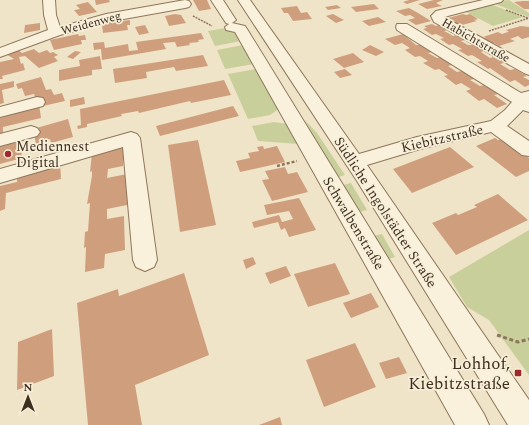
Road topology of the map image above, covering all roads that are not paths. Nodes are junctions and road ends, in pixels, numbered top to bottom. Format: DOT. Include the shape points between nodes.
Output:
graph roads {
  1 [pos="49,0"];
  2 [pos="137,0"];
  3 [pos="217,0"];
  4 [pos="244,0"];
  5 [pos="497,0"];
  6 [pos="185,4"];
  7 [pos="147,10"];
  8 [pos="402,27"];
  9 [pos="55,32"];
  10 [pos="0,53"];
  11 [pos="529,70"];
  12 [pos="526,101"];
  13 [pos="0,107"];
  14 [pos="0,112"];
  15 [pos="494,126"];
  16 [pos="31,132"];
  17 [pos="0,140"];
  18 [pos="529,150"];
  19 [pos="354,162"];
  20 [pos="0,176"];
  21 [pos="145,260"];
  22 [pos="472,425"];
  23 [pos="526,425"];
  1 -- 9 [label="street"];
  2 -- 7 [label="street" via="137,4"];
  3 -- 22 [label="street, Schwalbenstraße" via="224,24 240,30"];
  4 -- 19 [label="street, Südliche Ingolstädter Straße"];
  5 -- 11 [label="street, Habichtstraße" via="437,16 438,19"];
  6 -- 7 [label="street, Weidenweg"];
  7 -- 9 [label="street, Weidenweg"];
  8 -- 12 [label="street, Kiebitzstraße"];
  9 -- 10 [label="street, Weidenweg"];
  12 -- 15 [label="street, Kiebitzstraße"];
  13 -- 14 [label="street" via="34,100"];
  15 -- 18 [label="street"];
  15 -- 19 [label="street, Kiebitzstraße" via="414,140"];
  16 -- 17 [label="street"];
  19 -- 23 [label="street, Südliche Ingolstädter Straße"];
  20 -- 21 [label="street" via="131,138"];
}
